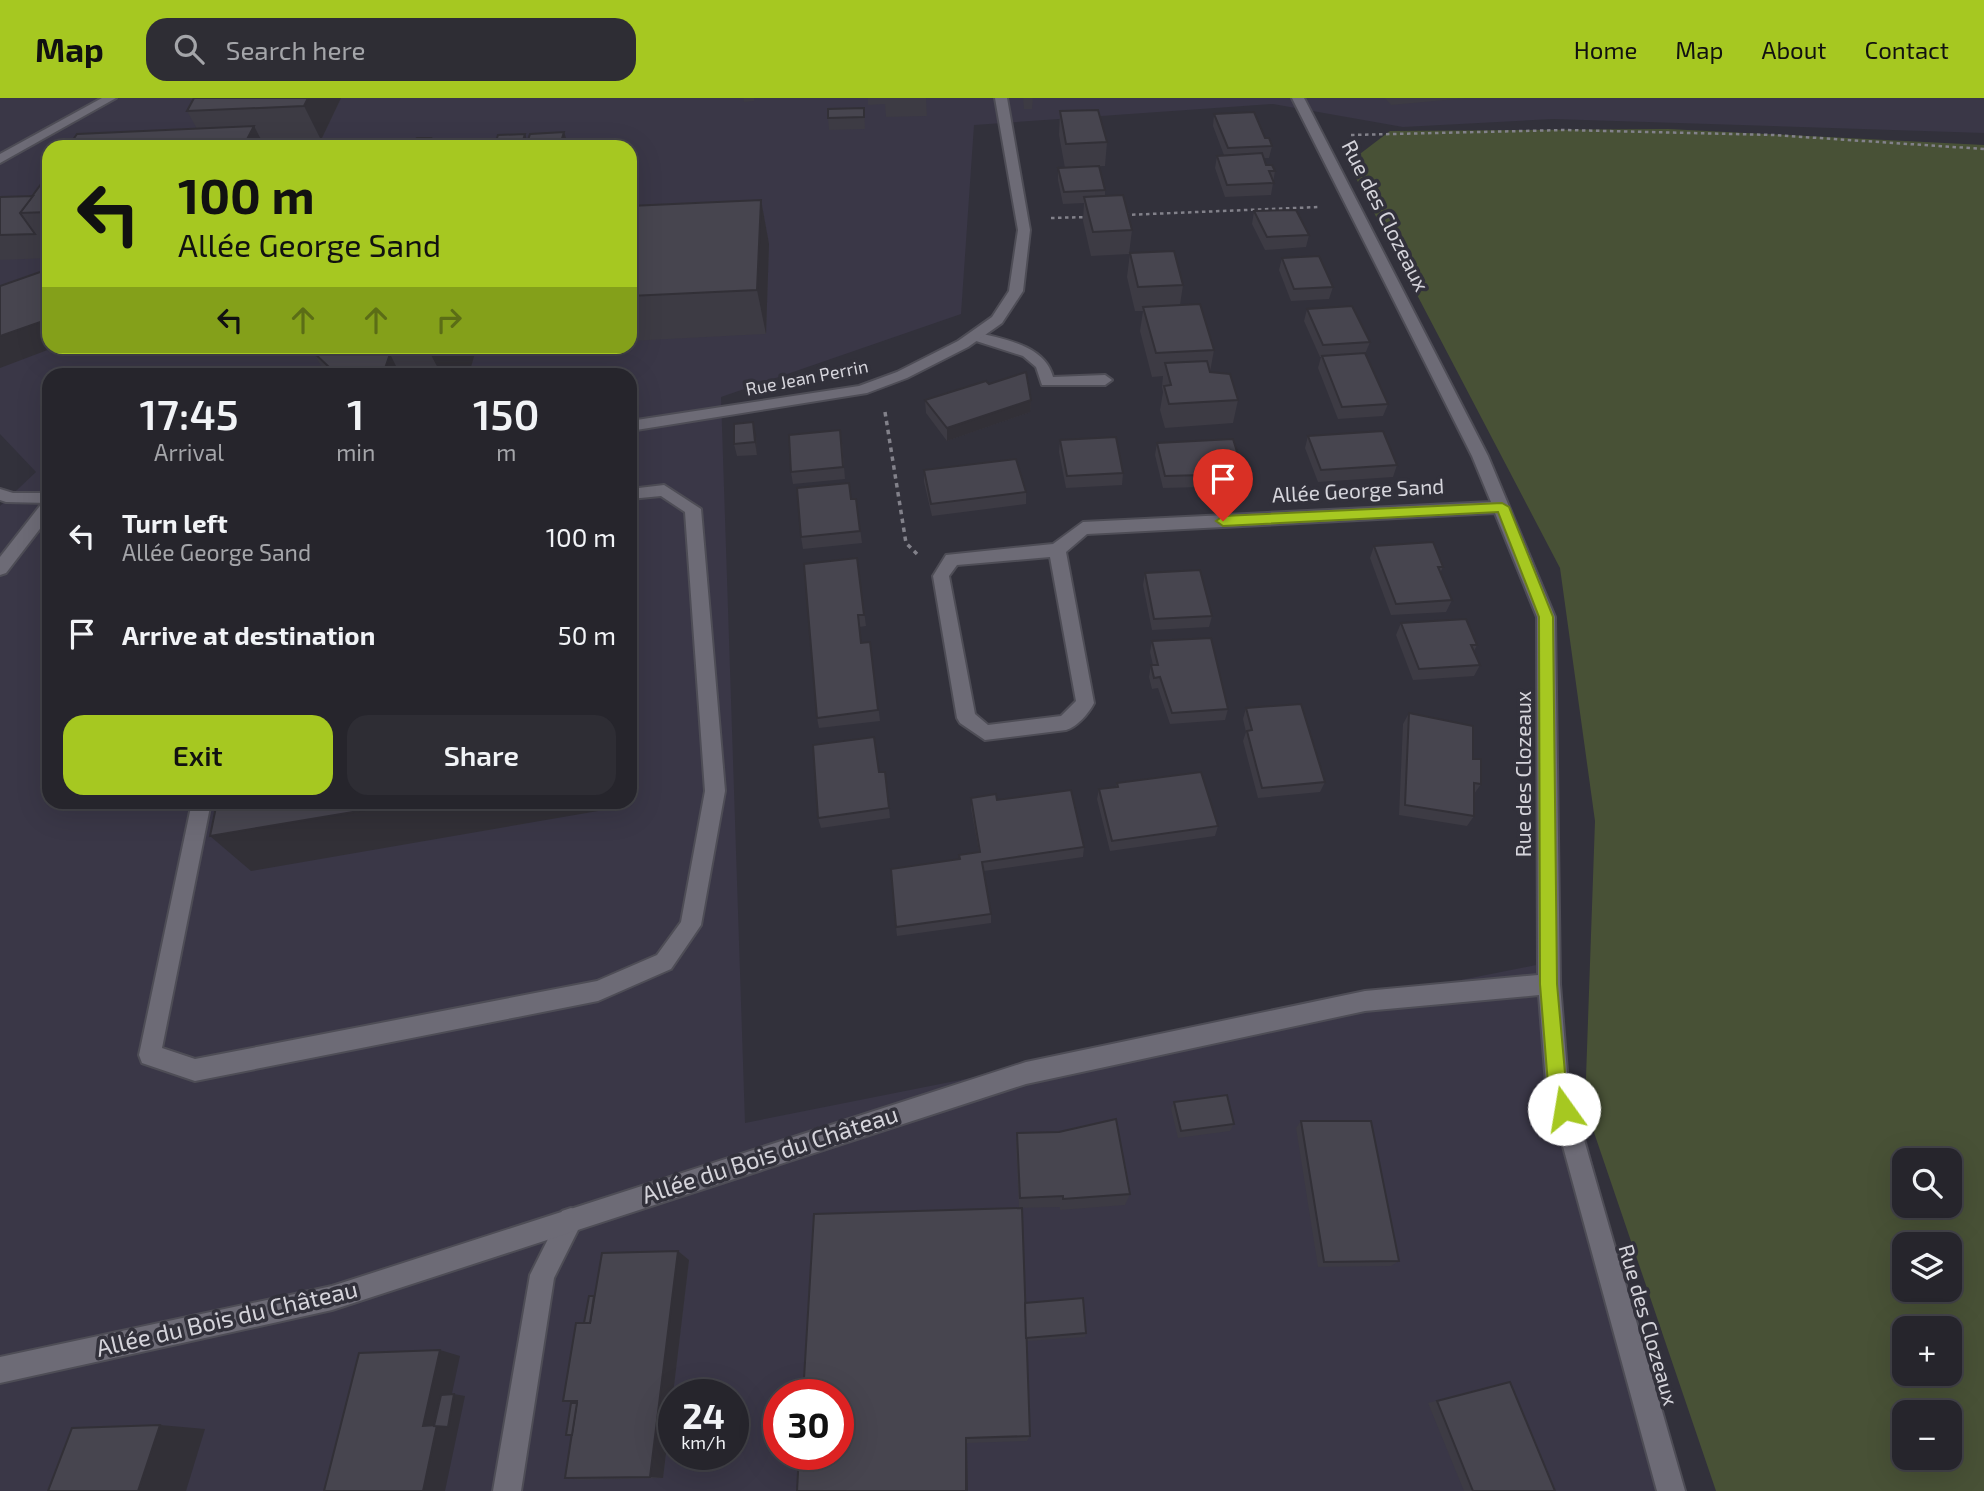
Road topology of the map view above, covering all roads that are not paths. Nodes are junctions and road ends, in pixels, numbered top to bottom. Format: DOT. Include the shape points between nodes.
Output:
graph roads {
  1 [pos="110,98"];
  2 [pos="1001,98"];
  3 [pos="1298,98"];
  4 [pos="0,159"];
  5 [pos="975,336"];
  6 [pos="1105,380"];
  7 [pos="637,425"];
  8 [pos="637,493"];
  9 [pos="0,494"];
  10 [pos="42,498"];
  11 [pos="1502,507"];
  12 [pos="42,515"];
  13 [pos="1057,550"];
  14 [pos="0,569"];
  15 [pos="200,809"];
  16 [pos="1549,984"];
  17 [pos="571,1220"];
  18 [pos="0,1370"];
  19 [pos="507,1491"];
  20 [pos="1671,1491"];
  1 -- 4 [label="street"];
  2 -- 5 [label="street, Rue Jean Perrin" via="1024,230 1016,290 997,320"];
  3 -- 11 [label="street, Rue des Clozeaux"];
  5 -- 6 [label="lane" via="1028,353 1043,365 1047,383"];
  5 -- 7 [label="street, Rue Jean Perrin" via="862,390"];
  8 -- 15 [label="street" via="664,490 693,509 715,791 691,925 664,962 598,992 195,1070 150,1055"];
  9 -- 10 [label="street"];
  11 -- 13 [label="street, Allée George Sand" via="1083,528"];
  11 -- 16 [label="street, Rue des Clozeaux" via="1546,617"];
  12 -- 14 [label="street"];
  13 -- 13 [label="street" via="952,559 940,576 967,718 985,733 1066,723 1085,703"];
  16 -- 17 [label="street, Allée du Bois du Château" via="1365,1000 1026,1073"];
  16 -- 20 [label="street, Rue des Clozeaux" via="1557,1084"];
  17 -- 18 [label="street, Allée du Bois du Château" via="332,1298"];
  17 -- 19 [label="street" via="542,1275"];
}
